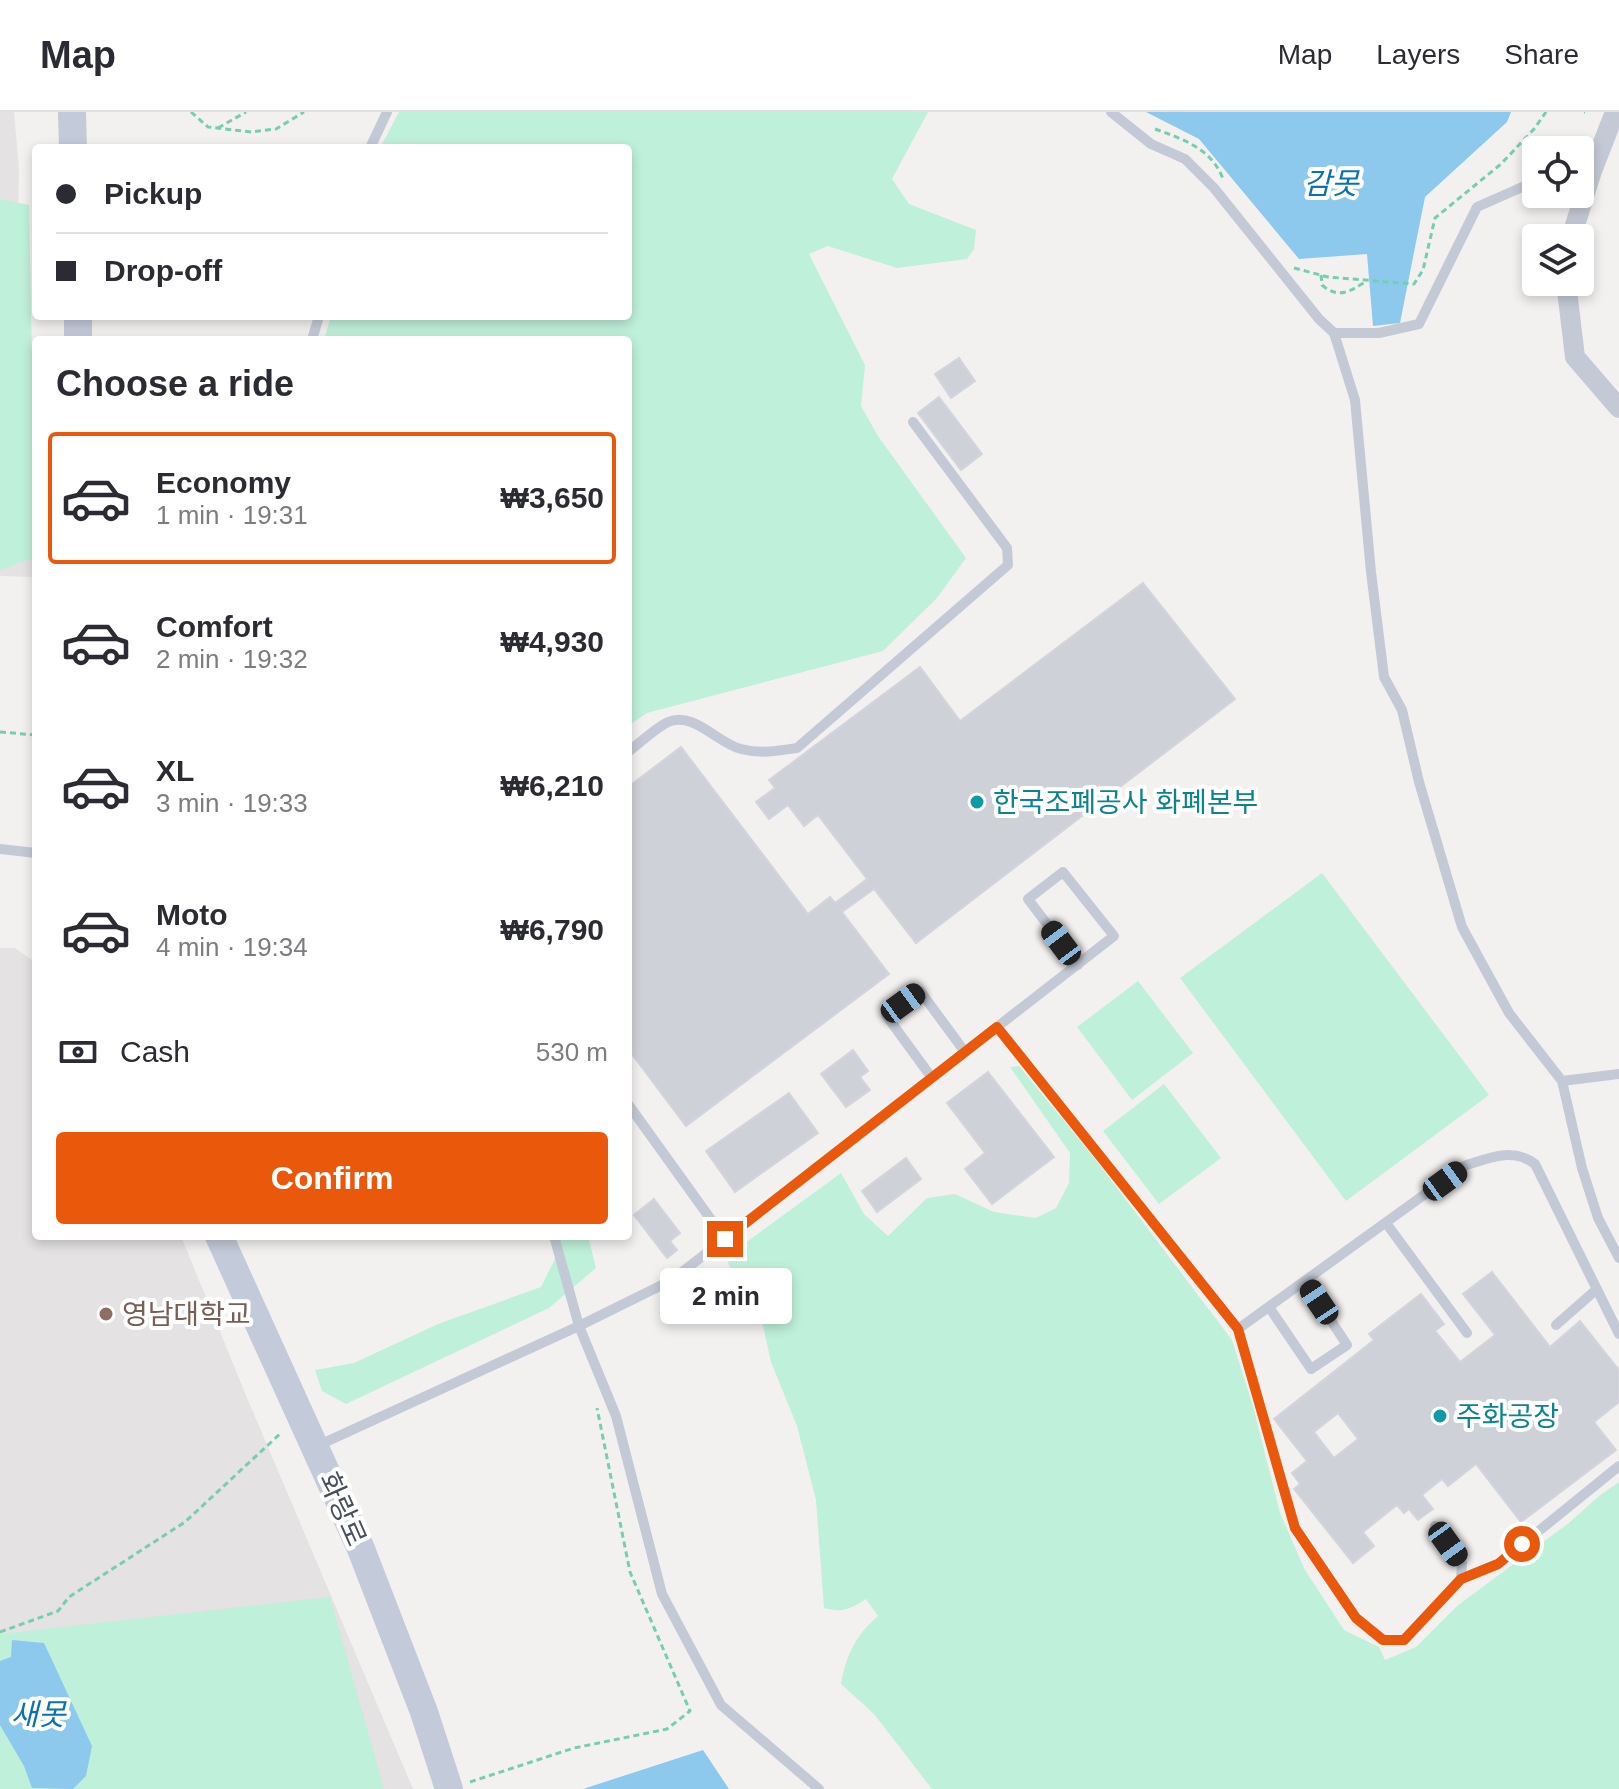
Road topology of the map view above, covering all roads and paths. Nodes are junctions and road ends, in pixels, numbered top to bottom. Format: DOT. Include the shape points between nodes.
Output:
graph roads {
  1 [pos="72,112"];
  2 [pos="191,112"];
  3 [pos="246,112"];
  4 [pos="304,112"];
  5 [pos="387,112"];
  6 [pos="1111,112"];
  7 [pos="1615,112"];
  8 [pos="218,128"];
  9 [pos="73,144"];
  10 [pos="372,144"];
  11 [pos="1594,155"];
  12 [pos="1522,187"];
  13 [pos="1321,275"];
  14 [pos="1414,284"];
  15 [pos="1568,296"];
  16 [pos="1334,333"];
  17 [pos="1619,408"];
  18 [pos="913,422"];
  19 [pos="0,732"];
  20 [pos="32,735"];
  21 [pos="632,749"];
  22 [pos="0,849"];
  23 [pos="32,853"];
  24 [pos="1078,965"];
  25 [pos="997,1027"];
  26 [pos="965,1052"];
  27 [pos="1619,1074"];
  28 [pos="932,1078"];
  29 [pos="1562,1081"];
  30 [pos="632,1110"];
  31 [pos="1386,1223"];
  32 [pos="725,1239"];
  33 [pos="221,1240"];
  34 [pos="555,1240"];
  35 [pos="1619,1258"];
  36 [pos="1305,1281"];
  37 [pos="1597,1289"];
  38 [pos="1269,1307"];
  39 [pos="1556,1325"];
  40 [pos="579,1326"];
  41 [pos="1238,1329"];
  42 [pos="1467,1333"];
  43 [pos="1619,1334"];
  44 [pos="593,1398"];
  45 [pos="282,1432"];
  46 [pos="315,1446"];
  47 [pos="1619,1466"];
  48 [pos="1435,1526"];
  49 [pos="1461,1579"];
  50 [pos="0,1632"];
  51 [pos="449,1789"];
  52 [pos="819,1789"];
  1 -- 9 [label="street"];
  2 -- 8 [label="path" via="208,127"];
  3 -- 8 [label="path"];
  4 -- 8 [label="path" via="276,129"];
  5 -- 10 [label="lane"];
  6 -- 16 [label="lane" via="1151,144 1185,159"];
  7 -- 11 [label="street"];
  12 -- 16 [label="lane" via="1477,207 1419,324 1379,333"];
  13 -- 14 [label="path" via="1322,285 1337,294 1365,282"];
  15 -- 17 [label="street" via="1575,357"];
  16 -- 29 [label="lane" via="1355,400 1384,677 1402,710 1462,927 1509,1013"];
  18 -- 21 [label="lane" via="1007,548 1008,565 797,748 743,750 684,720 668,722"];
  19 -- 20 [label="path"];
  22 -- 23 [label="lane"];
  24 -- 24 [label="lane" via="1114,936 1063,872 1028,899"];
  24 -- 25 [label="lane"];
  25 -- 26 [label="lane"];
  25 -- 41 [label="lane"];
  26 -- 28 [label="lane"];
  26 -- 28 [label="lane" via="920,991 886,1015"];
  27 -- 29 [label="lane"];
  28 -- 32 [label="lane"];
  29 -- 35 [label="lane" via="1582,1168"];
  30 -- 32 [label="lane"];
  31 -- 36 [label="lane"];
  31 -- 37 [label="lane" via="1464,1166 1507,1154 1525,1156 1535,1164"];
  31 -- 42 [label="lane"];
  32 -- 40 [label="lane" via="668,1282"];
  33 -- 46 [label="street, 화랑로"];
  34 -- 40 [label="lane"];
  36 -- 38 [label="lane"];
  36 -- 38 [label="lane" via="1347,1345 1311,1369"];
  37 -- 39 [label="lane"];
  37 -- 43 [label="lane"];
  38 -- 41 [label="lane"];
  40 -- 46 [label="lane"];
  40 -- 52 [label="lane" via="616,1416 662,1594 721,1705"];
  41 -- 49 [label="lane" via="1295,1528 1356,1618 1383,1640 1404,1640"];
  44 -- 51 [label="path" via="630,1572 690,1711 667,1729 574,1748"];
  45 -- 50 [label="path" via="185,1522 69,1597 58,1611"];
  46 -- 51 [label="street, 화랑로" via="367,1564"];
  47 -- 49 [label="lane" via="1498,1564"];
  48 -- 49 [label="lane" via="1462,1563"];
}
